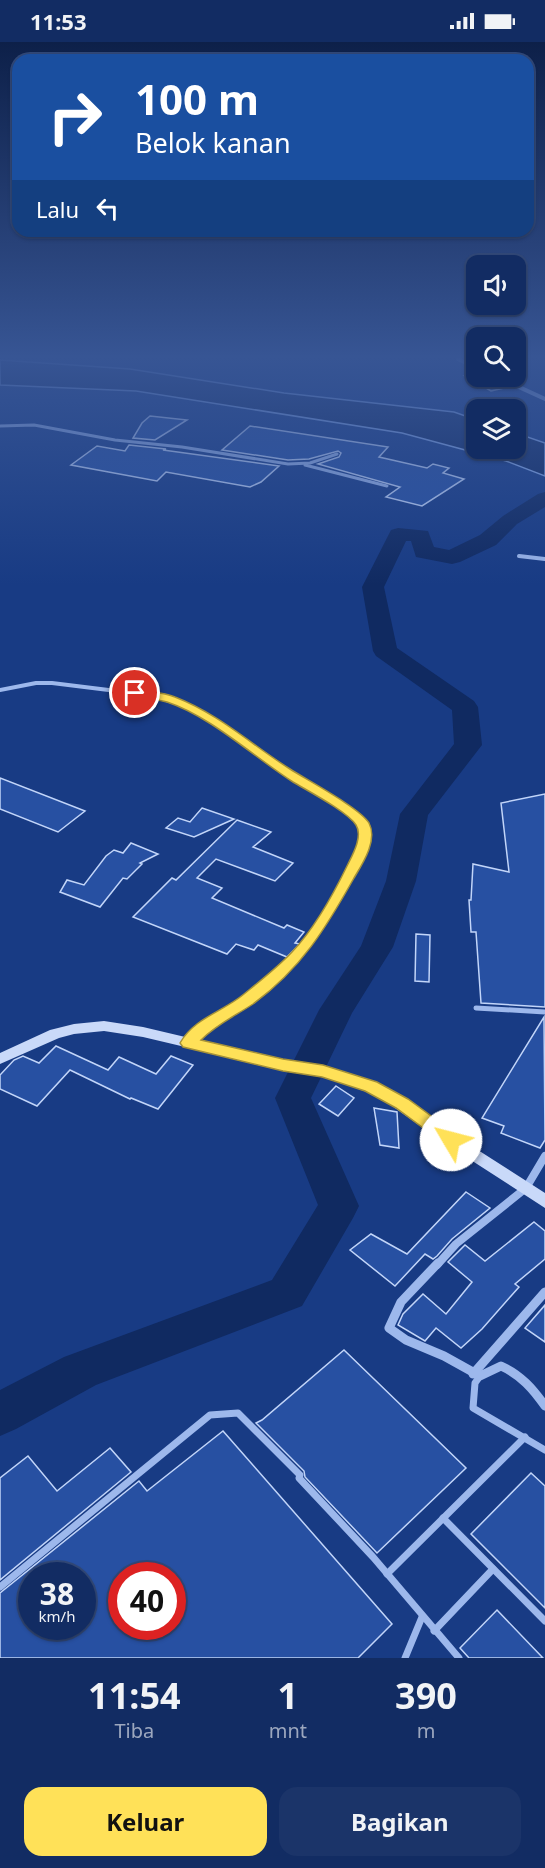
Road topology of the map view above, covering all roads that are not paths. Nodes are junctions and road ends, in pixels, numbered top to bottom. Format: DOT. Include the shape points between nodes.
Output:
graph roads {
  1 [pos="85,434"];
  2 [pos="337,454"];
  3 [pos="299,464"];
  4 [pos="387,486"];
  5 [pos="519,556"];
  6 [pos="545,559"];
  7 [pos="0,690"];
  8 [pos="476,1008"];
  9 [pos="545,1012"];
  10 [pos="188,1043"];
  11 [pos="0,1059"];
  12 [pos="545,1156"];
  13 [pos="526,1188"];
  14 [pos="545,1201"];
  15 [pos="545,1292"];
  16 [pos="476,1375"];
  17 [pos="545,1406"];
  18 [pos="525,1437"];
  19 [pos="545,1450"];
  20 [pos="442,1518"];
  21 [pos="493,1569"];
  22 [pos="387,1575"];
  23 [pos="0,1587"];
  24 [pos="422,1617"];
  25 [pos="545,1621"];
  26 [pos="434,1631"];
  27 [pos="405,1658"];
  28 [pos="459,1658"];
  1 -- 3 [label="lane"];
  2 -- 3 [label="lane"];
  3 -- 4 [label="lane"];
  5 -- 6 [label="lane"];
  7 -- 10 [label="lane" via="52,683 177,702 222,725 362,823 363,846 312,938 271,980 208,1024"];
  8 -- 9 [label="lane"];
  10 -- 11 [label="street" via="118,1028 87,1027 55,1034"];
  10 -- 13 [label="street" via="323,1071 383,1092"];
  12 -- 13 [label="street"];
  13 -- 14 [label="street"];
  13 -- 16 [label="street" via="456,1244 401,1302 389,1328 398,1337 440,1353"];
  15 -- 16 [label="street"];
  16 -- 17 [label="street" via="501,1366 517,1372"];
  16 -- 18 [label="lane" via="473,1408"];
  18 -- 19 [label="lane"];
  18 -- 20 [label="lane"];
  20 -- 21 [label="lane"];
  20 -- 22 [label="lane"];
  21 -- 25 [label="lane"];
  21 -- 26 [label="lane"];
  22 -- 23 [label="lane" via="252,1424 238,1413 227,1412 210,1415"];
  22 -- 24 [label="lane"];
  24 -- 26 [label="lane"];
  24 -- 27 [label="lane"];
  26 -- 28 [label="lane"];
}
